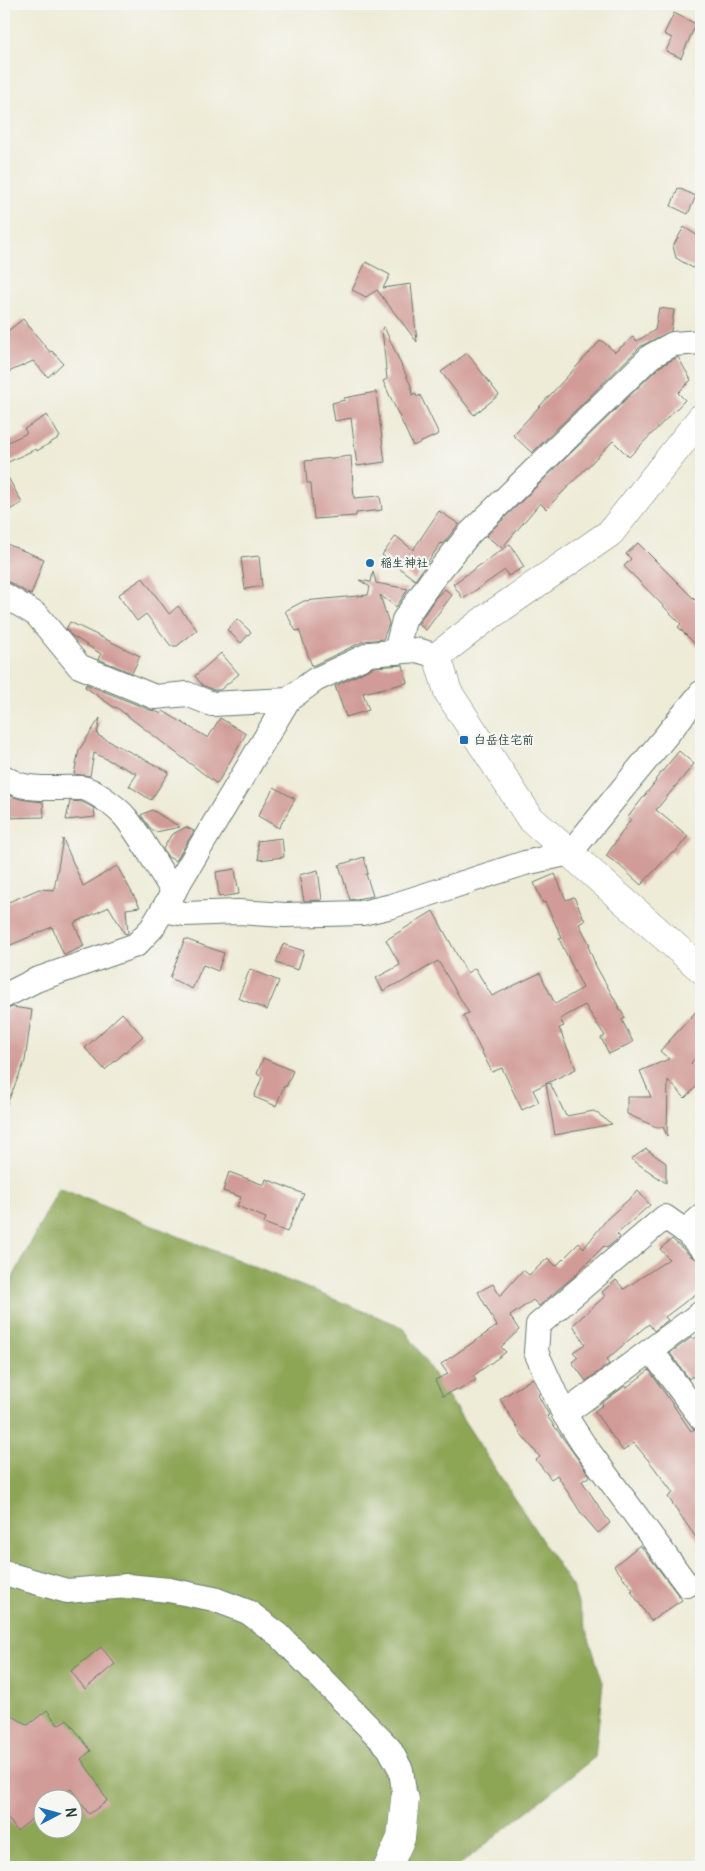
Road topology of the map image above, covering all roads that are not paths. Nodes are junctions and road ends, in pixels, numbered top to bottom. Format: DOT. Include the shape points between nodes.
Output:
graph roads {
  1 [pos="701,342"];
  2 [pos="701,418"];
  3 [pos="4,594"];
  4 [pos="396,652"];
  5 [pos="437,656"];
  6 [pos="701,694"];
  7 [pos="288,700"];
  8 [pos="4,777"];
  9 [pos="570,853"];
  10 [pos="168,901"];
  11 [pos="701,968"];
  12 [pos="4,996"];
  13 [pos="696,1232"];
  14 [pos="701,1313"];
  15 [pos="651,1350"];
  16 [pos="564,1414"];
  17 [pos="700,1414"];
  18 [pos="4,1573"];
  19 [pos="687,1586"];
  20 [pos="405,1798"];
  21 [pos="388,1867"];
  1 -- 4 [label="street" via="673,344 651,356 469,534 404,620"];
  2 -- 5 [label="street" via="610,532"];
  3 -- 7 [label="street" via="37,615 80,666 155,697 187,694 212,704"];
  4 -- 5 [label="street" via="417,650"];
  4 -- 7 [label="street" via="370,654 315,680"];
  5 -- 9 [label="street" via="448,692 530,818"];
  6 -- 9 [label="street"];
  7 -- 10 [label="street"];
  8 -- 10 [label="street" via="14,784 32,788 84,788 101,797 125,817"];
  9 -- 10 [label="street" via="525,863 362,913 185,914"];
  9 -- 11 [label="street"];
  10 -- 12 [label="street" via="152,928 136,945 36,980"];
  13 -- 16 [label="street" via="665,1217 538,1325 536,1352"];
  14 -- 15 [label="street"];
  15 -- 16 [label="street"];
  15 -- 17 [label="street"];
  16 -- 19 [label="street"];
  18 -- 20 [label="street" via="67,1591 128,1586 170,1590 214,1598 248,1612 279,1635 389,1748 401,1770"];
  20 -- 21 [label="street" via="401,1838"];
}
